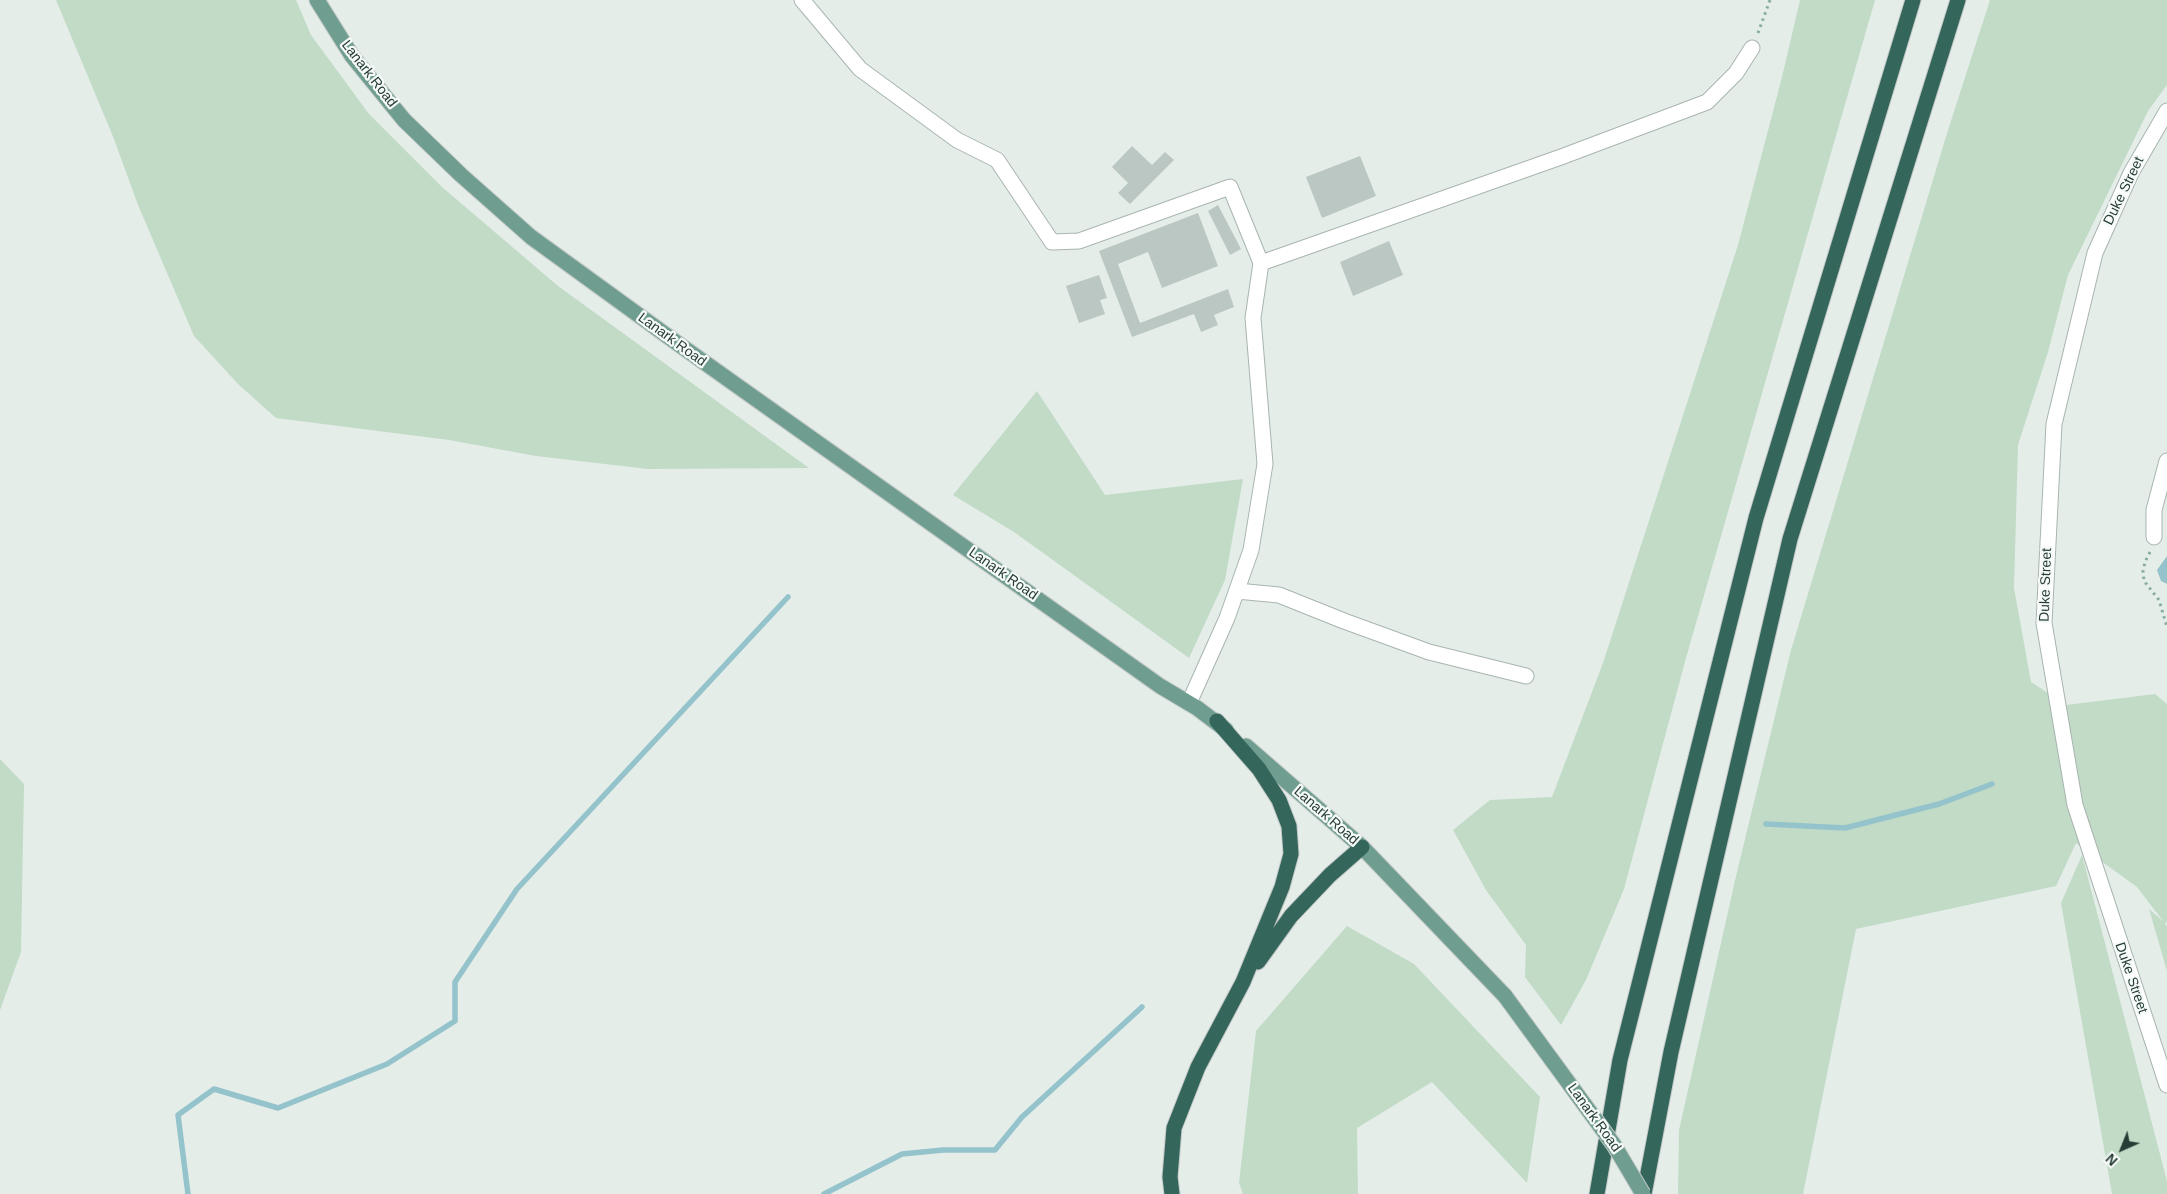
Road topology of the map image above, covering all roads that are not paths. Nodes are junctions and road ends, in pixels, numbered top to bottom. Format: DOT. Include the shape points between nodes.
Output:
graph roads {
  1 [pos="317,0"];
  2 [pos="802,0"];
  3 [pos="1913,0"];
  4 [pos="1958,0"];
  5 [pos="1752,48"];
  6 [pos="2167,111"];
  7 [pos="1261,263"];
  8 [pos="2167,461"];
  9 [pos="2154,537"];
  10 [pos="1237,590"];
  11 [pos="1526,676"];
  12 [pos="1189,703"];
  13 [pos="1217,722"];
  14 [pos="1362,848"];
  15 [pos="1243,982"];
  16 [pos="2161,1064"];
  17 [pos="2167,1085"];
  18 [pos="2167,1092"];
  19 [pos="1172,1194"];
  20 [pos="1596,1194"];
  21 [pos="1644,1194"];
  1 -- 12 [label="main road, Lanark Road" via="352,56 404,120 531,237 1160,686"];
  2 -- 7 [label="street" via="860,70 957,140 997,160 1052,242 1079,241 1230,186"];
  3 -- 20 [label="highway" via="1756,518 1620,1060"];
  4 -- 21 [label="highway" via="1790,539 1671,1052"];
  5 -- 7 [label="street" via="1736,73 1707,102"];
  6 -- 16 [label="street, Duke Street" via="2131,172 2095,253 2088,281 2054,424 2044,623 2075,805"];
  7 -- 10 [label="street" via="1254,318 1265,464 1251,550"];
  8 -- 9 [label="street" via="2154,510"];
  10 -- 11 [label="street" via="1279,595 1429,652"];
  10 -- 12 [label="street"];
  12 -- 13 [label="main road, Lanark Road"];
  13 -- 14 [label="main road, Lanark Road"];
  13 -- 15 [label="highway" via="1259,769 1279,800 1289,826 1291,854 1282,887"];
  14 -- 15 [label="highway" via="1330,875 1291,916"];
  14 -- 21 [label="main road, Lanark Road, bridge" via="1504,996 1614,1145"];
  15 -- 19 [label="highway" via="1198,1067 1174,1128 1170,1177"];
  16 -- 17 [label="street, Duke Street"];
  16 -- 18 [label="street, Duke Street"];
}
